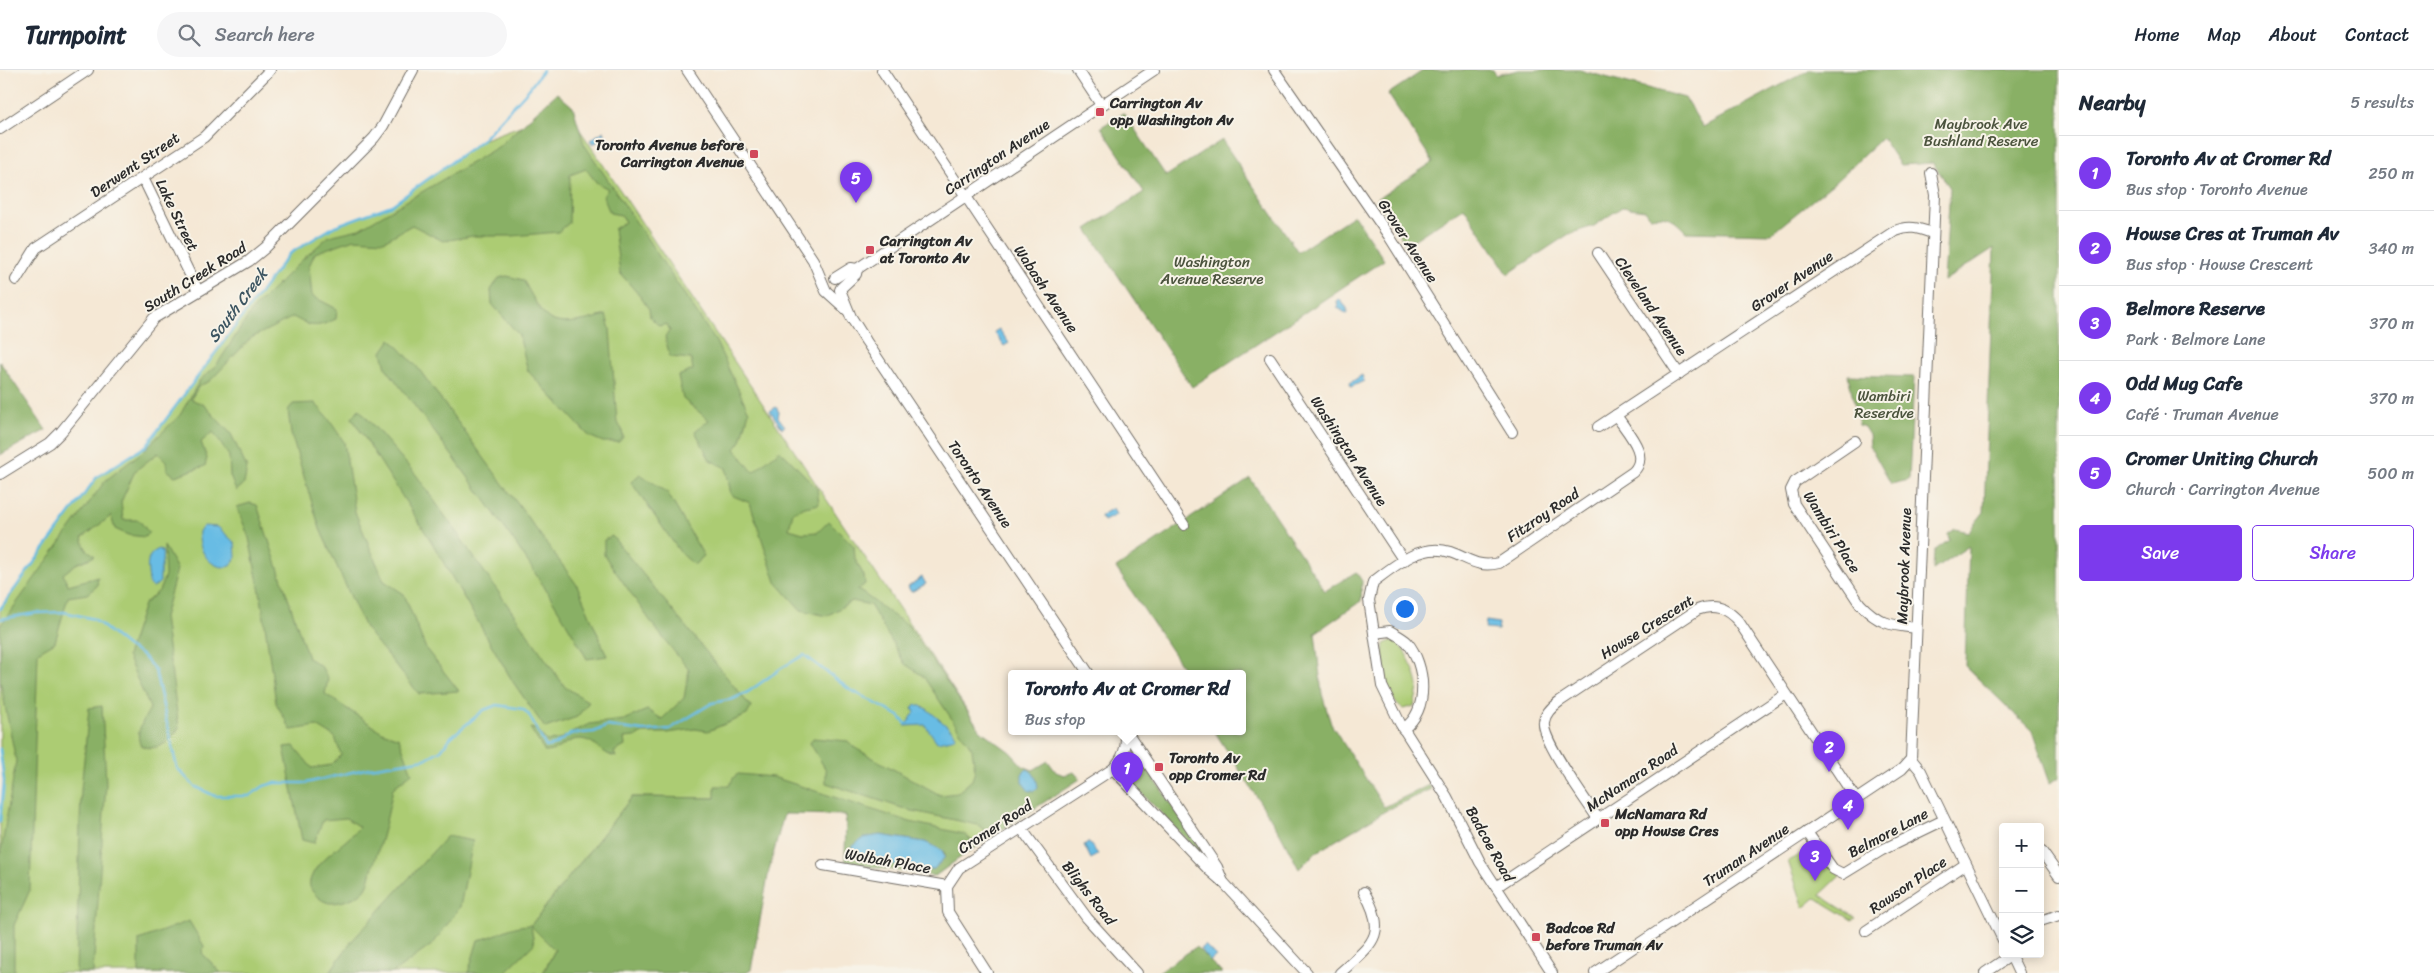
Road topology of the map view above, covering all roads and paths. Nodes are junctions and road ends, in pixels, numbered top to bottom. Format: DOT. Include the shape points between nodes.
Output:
graph roads {
  1 [pos="88,70"];
  2 [pos="270,70"];
  3 [pos="687,70"];
  4 [pos="882,70"];
  5 [pos="1078,70"];
  6 [pos="1154,70"];
  7 [pos="1274,70"];
  8 [pos="408,72"];
  9 [pos="1101,105"];
  10 [pos="0,129"];
  11 [pos="1931,173"];
  12 [pos="143,178"];
  13 [pos="966,195"];
  14 [pos="1932,233"];
  15 [pos="1598,254"];
  16 [pos="813,260"];
  17 [pos="857,269"];
  18 [pos="834,278"];
  19 [pos="16,280"];
  20 [pos="834,289"];
  21 [pos="198,291"];
  22 [pos="1270,358"];
  23 [pos="1679,374"];
  24 [pos="1616,416"];
  25 [pos="1598,427"];
  26 [pos="1512,432"];
  27 [pos="1855,441"];
  28 [pos="0,474"];
  29 [pos="1184,525"];
  30 [pos="1404,561"];
  31 [pos="1916,628"];
  32 [pos="1374,633"];
  33 [pos="1086,670"];
  34 [pos="1786,694"];
  35 [pos="1403,729"];
  36 [pos="1130,735"];
  37 [pos="1132,735"];
  38 [pos="1911,759"];
  39 [pos="1113,769"];
  40 [pos="1856,799"];
  41 [pos="1598,818"];
  42 [pos="1944,820"];
  43 [pos="1021,828"];
  44 [pos="1807,832"];
  45 [pos="2044,855"];
  46 [pos="1966,864"];
  47 [pos="823,865"];
  48 [pos="2059,876"];
  49 [pos="1224,882"];
  50 [pos="947,886"];
  51 [pos="1496,887"];
  52 [pos="1364,892"];
  53 [pos="2059,915"];
  54 [pos="2044,920"];
  55 [pos="1999,925"];
  56 [pos="1866,931"];
  57 [pos="2006,958"];
  58 [pos="2012,958"];
  59 [pos="1612,962"];
  60 [pos="987,973"];
  61 [pos="1137,973"];
  62 [pos="1307,973"];
  63 [pos="1340,973"];
  64 [pos="1552,973"];
  65 [pos="1595,973"];
  66 [pos="1616,973"];
  67 [pos="1985,973"];
  68 [pos="2019,973"];
  1 -- 10 [label="street"];
  2 -- 12 [label="street, Derwent Street" via="204,136"];
  3 -- 16 [label="street, Toronto Avenue"];
  4 -- 13 [label="street, Wabash Avenue"];
  5 -- 9 [label="street"];
  6 -- 9 [label="street, Carrington Avenue"];
  7 -- 26 [label="street, Grover Avenue" via="1389,236"];
  8 -- 21 [label="street, South Creek Road" via="383,126 374,138 266,248"];
  9 -- 13 [label="street, Carrington Avenue"];
  11 -- 14 [label="street, Maybrook Avenue" via="1935,195"];
  12 -- 19 [label="street, Derwent Street" via="36,248"];
  12 -- 21 [label="street, Lake Street"];
  13 -- 17 [label="street, Carrington Avenue"];
  13 -- 29 [label="street, Wabash Avenue"];
  14 -- 23 [label="street, Grover Avenue" via="1917,227 1895,231"];
  14 -- 31 [label="street, Maybrook Avenue"];
  15 -- 23 [label="street, Cleveland Avenue"];
  16 -- 18 [label="street, Toronto Avenue"];
  16 -- 20 [label="street, Toronto Avenue"];
  17 -- 18 [label="street, Carrington Avenue" via="851,268"];
  17 -- 20 [label="street, Carrington Avenue" via="856,274"];
  18 -- 20 [label="street, Toronto Avenue" via="840,283"];
  20 -- 33 [label="street, Toronto Avenue"];
  21 -- 28 [label="street, South Creek Road" via="146,326 56,438"];
  22 -- 30 [label="street, Washington Avenue"];
  23 -- 24 [label="street, Grover Avenue"];
  24 -- 25 [label="street, Grover Avenue"];
  24 -- 30 [label="street, Fitzroy Road" via="1640,454 1639,465 1633,472 1498,563 1479,565 1441,550 1416,553"];
  27 -- 31 [label="street, Wambiri Place" via="1795,482 1791,490 1794,504 1869,614 1878,622"];
  30 -- 32 [label="street, Badcoe Road" via="1373,582 1368,600"];
  31 -- 38 [label="street, Maybrook Avenue"];
  32 -- 35 [label="street, Badcoe Road" via="1382,686"];
  32 -- 35 [label="street" via="1390,631 1407,642 1420,668 1423,693 1416,713"];
  34 -- 40 [label="street, Howse Crescent"];
  34 -- 41 [label="street, McNamara Road"];
  34 -- 41 [label="street, Howse Crescent" via="1733,615 1709,606 1697,610 1576,690 1548,713 1544,732 1548,742"];
  35 -- 51 [label="street, Badcoe Road" via="1447,797"];
  36 -- 39 [label="street, Cromer Road" via="1121,759"];
  37 -- 49 [label="street"];
  38 -- 40 [label="street, Truman Avenue" via="1902,769"];
  38 -- 42 [label="street" via="1921,772"];
  39 -- 43 [label="street, Cromer Road"];
  39 -- 49 [label="street"];
  40 -- 44 [label="street, Truman Avenue"];
  41 -- 51 [label="street, McNamara Road"];
  42 -- 44 [label="street, Belmore Lane" via="1882,850 1843,874 1833,869"];
  42 -- 46 [label="street"];
  43 -- 50 [label="street, Cromer Road" via="958,868"];
  43 -- 61 [label="street, Blighs Road" via="1087,918"];
  44 -- 59 [label="street, Truman Avenue"];
  45 -- 48 [label="street"];
  46 -- 55 [label="street"];
  46 -- 56 [label="street, Rawson Place"];
  47 -- 50 [label="street, Wolbah Place"];
  49 -- 62 [label="street"];
  50 -- 60 [label="street" via="948,912"];
  51 -- 64 [label="street, Badcoe Road"];
  52 -- 63 [label="street" via="1374,909 1377,924 1374,938"];
  53 -- 54 [label="street"];
  57 -- 67 [label="street"];
  58 -- 68 [label="street"];
  59 -- 65 [label="street, Truman Avenue"];
  59 -- 66 [label="street"];
}
